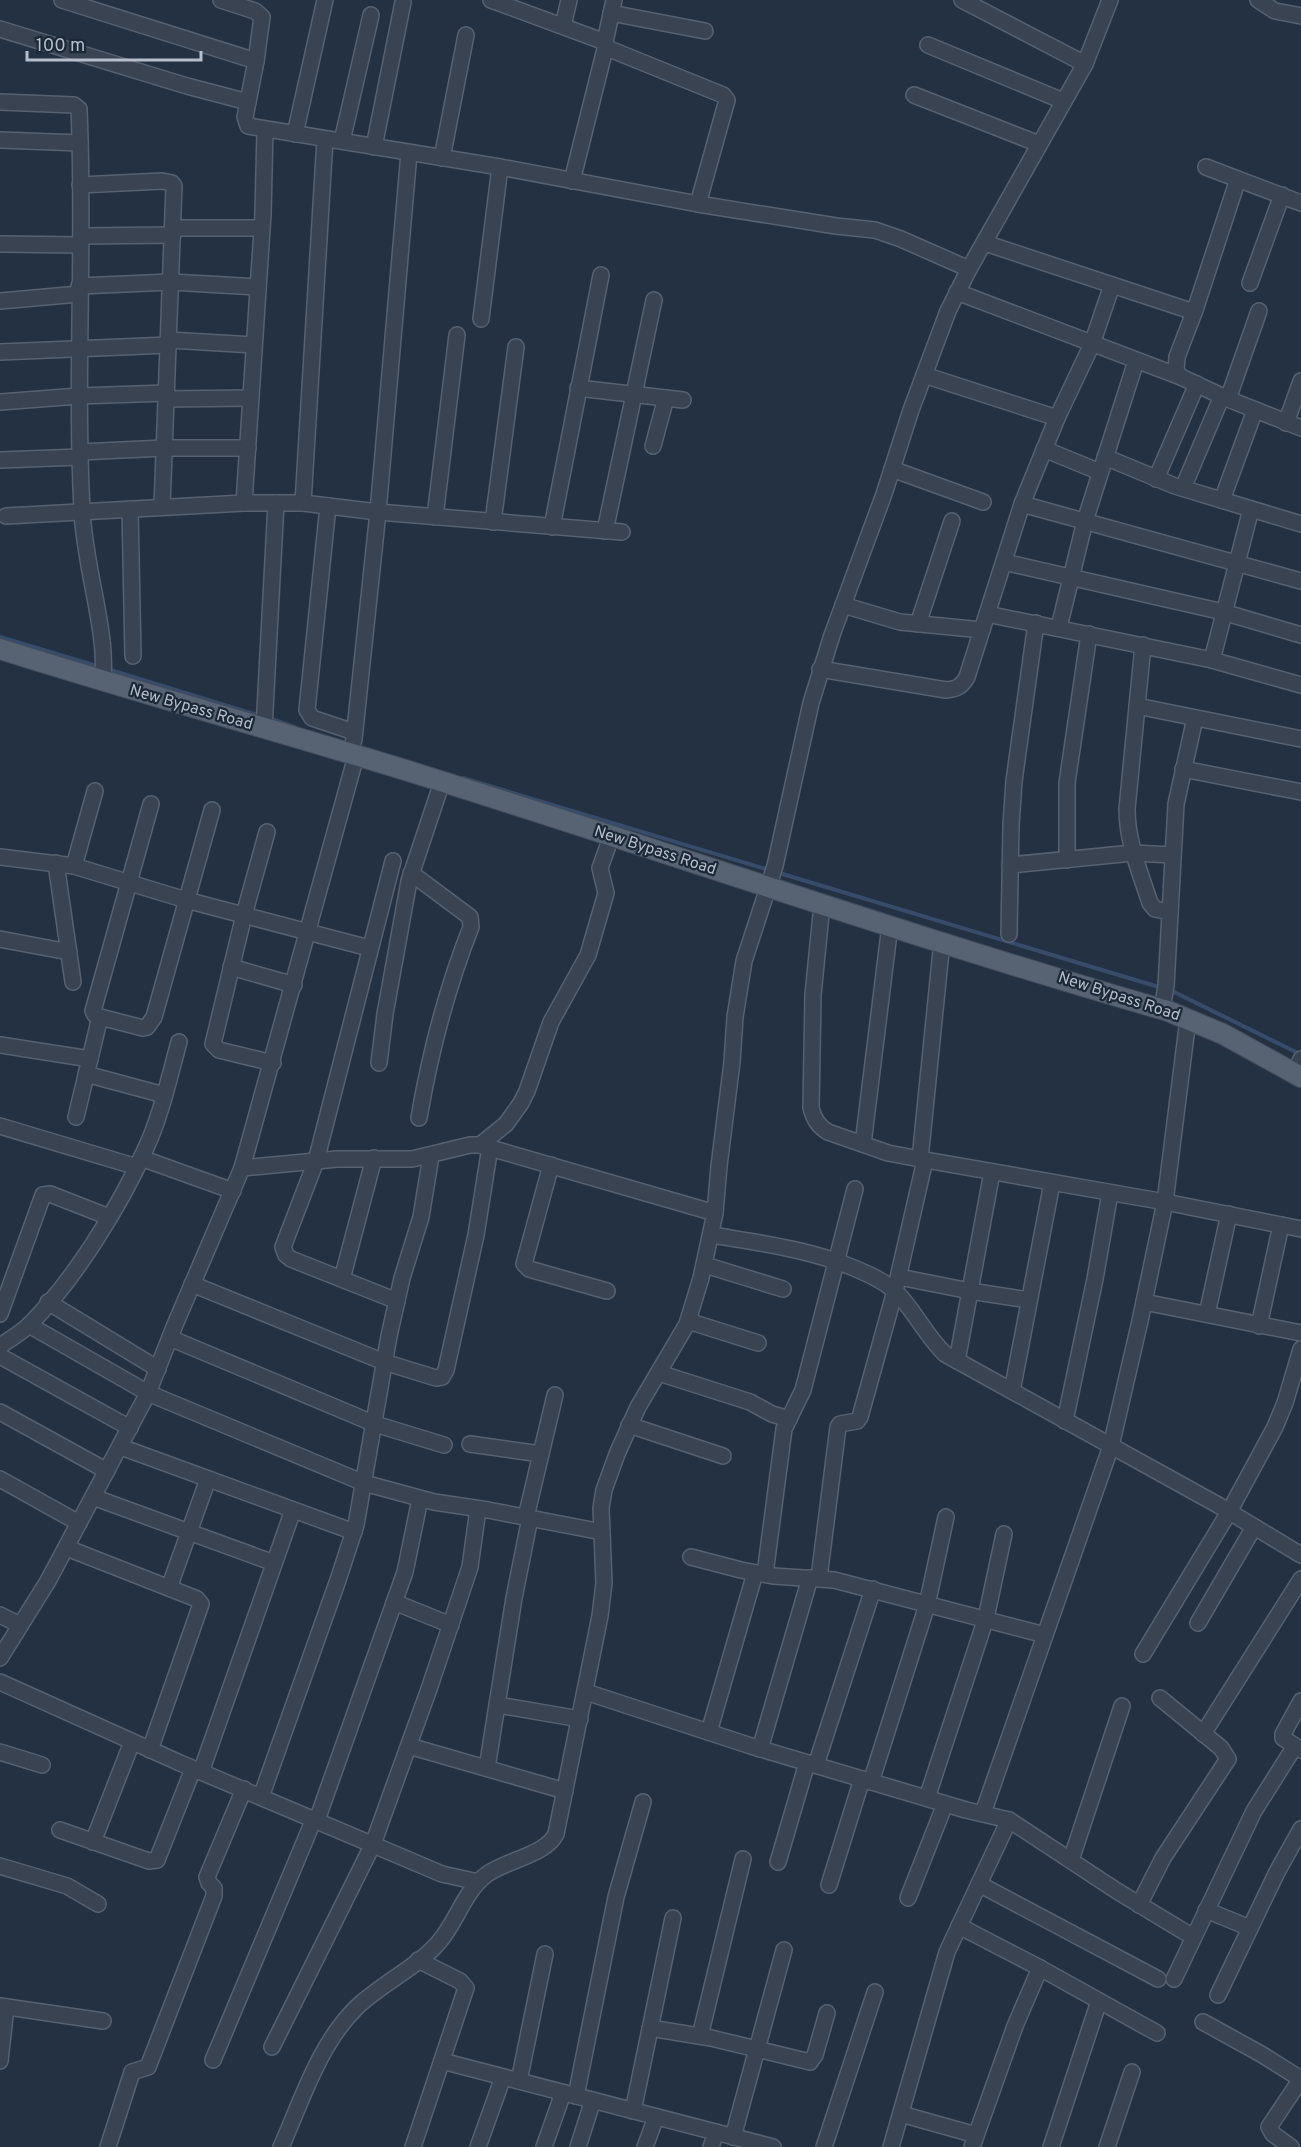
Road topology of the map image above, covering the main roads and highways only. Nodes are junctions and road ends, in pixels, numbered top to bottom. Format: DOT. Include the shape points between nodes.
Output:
graph roads {
  1 [pos="1,652"];
  2 [pos="1299,1069"];
  1 -- 2 [label="main road, New Bypass Road" via="104,671 353,746 442,782 611,837 772,877 822,904 890,925 1164,998 1188,1019"];
}
